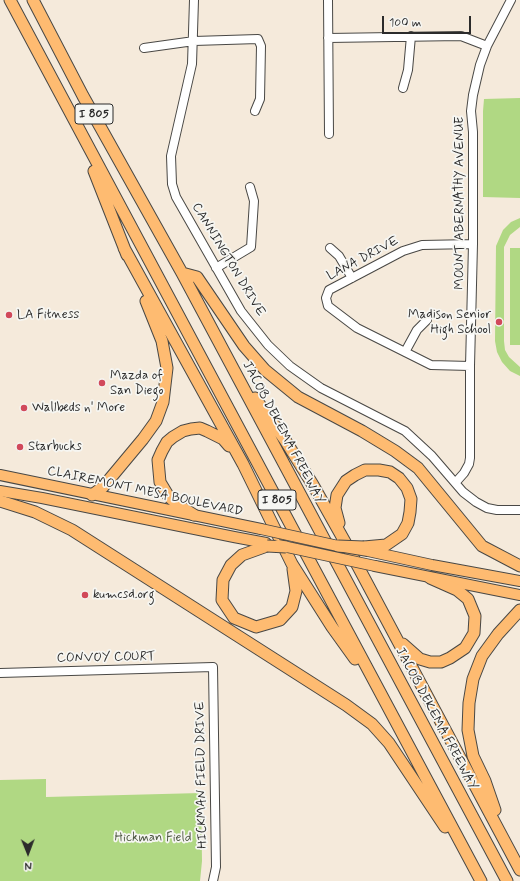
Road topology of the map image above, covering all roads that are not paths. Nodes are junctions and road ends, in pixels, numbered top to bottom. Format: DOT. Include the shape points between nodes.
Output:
graph roads {
  1 [pos="10,0"];
  2 [pos="33,0"];
  3 [pos="194,0"];
  4 [pos="328,0"];
  5 [pos="511,0"];
  6 [pos="411,36"];
  7 [pos="328,38"];
  8 [pos="194,41"];
  9 [pos="487,46"];
  10 [pos="144,48"];
  11 [pos="403,88"];
  12 [pos="255,110"];
  13 [pos="73,119"];
  14 [pos="329,134"];
  15 [pos="250,187"];
  16 [pos="473,244"];
  17 [pos="124,248"];
  18 [pos="330,248"];
  19 [pos="216,268"];
  20 [pos="182,273"];
  21 [pos="352,278"];
  22 [pos="427,320"];
  23 [pos="405,352"];
  24 [pos="227,358"];
  25 [pos="470,366"];
  26 [pos="243,464"];
  27 [pos="0,475"];
  28 [pos="456,482"];
  29 [pos="0,491"];
  30 [pos="92,495"];
  31 [pos="0,500"];
  32 [pos="520,510"];
  33 [pos="194,515"];
  34 [pos="266,544"];
  35 [pos="342,544"];
  36 [pos="286,547"];
  37 [pos="366,549"];
  38 [pos="292,564"];
  39 [pos="520,566"];
  40 [pos="430,578"];
  41 [pos="520,581"];
  42 [pos="520,595"];
  43 [pos="520,610"];
  44 [pos="385,619"];
  45 [pos="213,668"];
  46 [pos="0,673"];
  47 [pos="379,692"];
  48 [pos="509,847"];
  49 [pos="520,870"];
  50 [pos="214,881"];
  51 [pos="480,881"];
  52 [pos="507,881"];
  1 -- 13 [label="highway, I 805"];
  2 -- 20 [label="highway, JACOB DEKEMA FREEWAY / I 805" via="83,96"];
  3 -- 8 [label="street, CANNINGTON DRIVE"];
  4 -- 7 [label="street"];
  5 -- 9 [label="street, MOUNT ABERNATHY AVENUE"];
  6 -- 7 [label="street"];
  6 -- 9 [label="street" via="461,36"];
  6 -- 11 [label="street" via="408,70"];
  7 -- 14 [label="street"];
  8 -- 10 [label="street"];
  8 -- 12 [label="street" via="258,40 261,46 260,99"];
  8 -- 19 [label="street, CANNINGTON DRIVE" via="192,64 171,156 172,184 176,197"];
  9 -- 16 [label="street, MOUNT ABERNATHY AVENUE" via="480,65 471,111"];
  13 -- 17 [label="highway"];
  13 -- 47 [label="highway, I 805"];
  15 -- 19 [label="street" via="254,201 252,247"];
  16 -- 21 [label="street, LANA DRIVE" via="413,247"];
  16 -- 25 [label="street, MOUNT ABERNATHY AVENUE"];
  17 -- 26 [label="highway"];
  17 -- 30 [label="highway" via="162,341 166,368 163,402 156,421 143,439 108,481"];
  18 -- 21 [label="street" via="339,256"];
  19 -- 28 [label="street, CANNINGTON DRIVE" via="241,311 268,345 290,366 321,388 405,431"];
  20 -- 24 [label="highway, JACOB DEKEMA FREEWAY / I 805"];
  20 -- 39 [label="highway" via="197,277 244,346 265,370 298,397 368,435 418,468 482,546"];
  21 -- 23 [label="street, LANA DRIVE" via="329,290 326,298 328,306 357,328"];
  22 -- 23 [label="street" via="417,330"];
  23 -- 25 [label="street" via="432,365"];
  24 -- 35 [label="highway" via="285,440 313,486"];
  24 -- 52 [label="highway, JACOB DEKEMA FREEWAY / I 805"];
  25 -- 28 [label="street, MOUNT ABERNATHY AVENUE" via="470,458 464,473"];
  26 -- 33 [label="highway" via="223,439 207,430 191,428 173,436 167,442 158,460 160,482 169,497"];
  26 -- 38 [label="highway"];
  27 -- 30 [label="main road, CLAIREMONT MESA BOULEVARD"];
  28 -- 32 [label="street, CANNINGTON DRIVE" via="463,492 486,508"];
  29 -- 34 [label="main road, CLAIREMONT MESA BOULEVARD"];
  30 -- 33 [label="main road, CLAIREMONT MESA BOULEVARD"];
  31 -- 51 [label="highway" via="35,512 72,530 372,724 389,743"];
  33 -- 35 [label="main road, CLAIREMONT MESA BOULEVARD, bridge"];
  34 -- 36 [label="highway, bridge"];
  34 -- 38 [label="highway" via="242,555 231,565 223,580 222,600 234,618 256,626 280,620 292,607 296,590"];
  35 -- 37 [label="highway, bridge"];
  35 -- 37 [label="highway" via="335,508 337,495 346,481 365,470 390,472 407,488 411,499 408,523 402,534 386,545"];
  35 -- 44 [label="highway"];
  36 -- 40 [label="main road, bridge"];
  37 -- 41 [label="main road" via="432,565"];
  38 -- 47 [label="highway" via="332,627"];
  40 -- 42 [label="main road"];
  40 -- 44 [label="highway" via="457,590 468,599 476,626 465,648 441,662 420,659 404,645"];
  43 -- 48 [label="highway" via="482,656 473,679 469,703 468,730 473,756"];
  44 -- 48 [label="highway"];
  45 -- 46 [label="street, CONVOY COURT"];
  45 -- 50 [label="street, HICKMAN FIELD DRIVE" via="216,867"];
  47 -- 51 [label="highway, I 805"];
  48 -- 49 [label="highway"];
}
